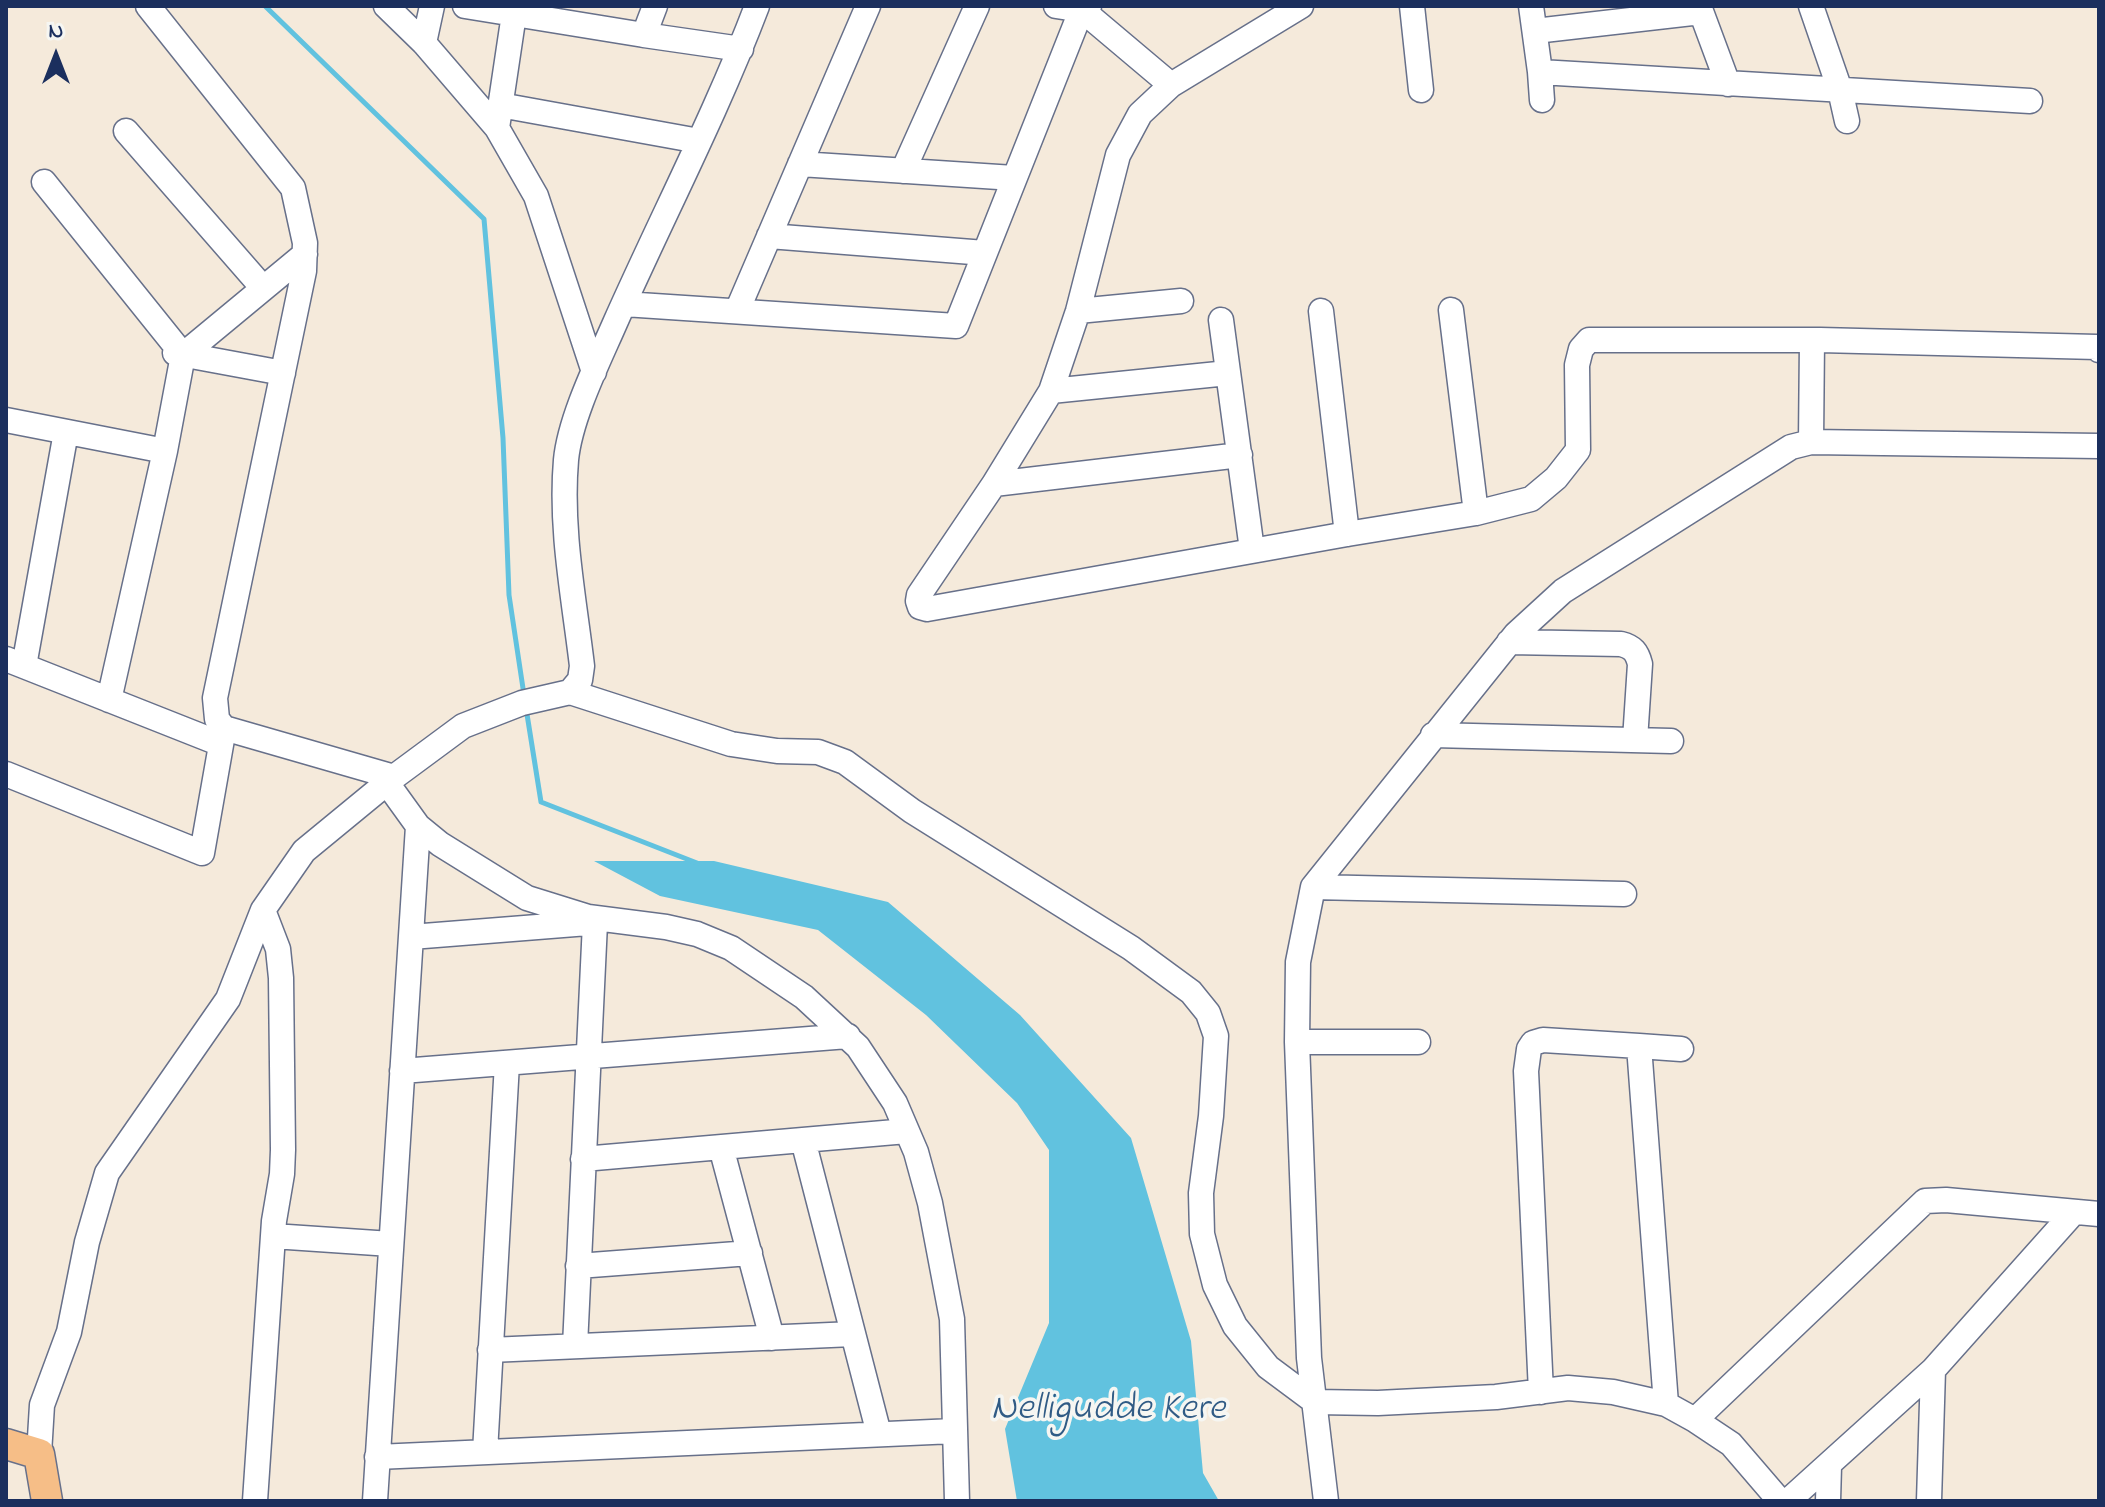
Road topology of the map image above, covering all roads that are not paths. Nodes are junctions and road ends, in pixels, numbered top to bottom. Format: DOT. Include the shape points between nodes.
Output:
graph roads {
  1 [pos="148,6"];
  2 [pos="386,6"];
  3 [pos="432,6"];
  4 [pos="465,6"];
  5 [pos="655,6"];
  6 [pos="757,6"];
  7 [pos="868,6"];
  8 [pos="977,6"];
  9 [pos="1056,6"];
  10 [pos="1301,6"];
  11 [pos="1412,6"];
  12 [pos="1531,6"];
  13 [pos="1811,6"];
  14 [pos="1085,7"];
  15 [pos="1700,9"];
  16 [pos="514,14"];
  17 [pos="1535,31"];
  18 [pos="644,35"];
  19 [pos="424,43"];
  20 [pos="741,49"];
  21 [pos="1540,72"];
  22 [pos="1728,84"];
  23 [pos="1171,85"];
  24 [pos="1421,90"];
  25 [pos="1840,90"];
  26 [pos="1542,100"];
  27 [pos="2030,101"];
  28 [pos="498,117"];
  29 [pos="1847,121"];
  30 [pos="126,131"];
  31 [pos="699,141"];
  32 [pos="800,164"];
  33 [pos="903,171"];
  34 [pos="1014,178"];
  35 [pos="44,182"];
  36 [pos="769,236"];
  37 [pos="985,253"];
  38 [pos="305,254"];
  39 [pos="263,288"];
  40 [pos="1181,301"];
  41 [pos="624,304"];
  42 [pos="1451,310"];
  43 [pos="737,311"];
  44 [pos="1078,311"];
  45 [pos="1321,311"];
  46 [pos="1221,320"];
  47 [pos="1812,340"];
  48 [pos="2099,350"];
  49 [pos="172,352"];
  50 [pos="594,372"];
  51 [pos="283,373"];
  52 [pos="1228,373"];
  53 [pos="1051,391"];
  54 [pos="6,420"];
  55 [pos="66,432"];
  56 [pos="1811,442"];
  57 [pos="2099,446"];
  58 [pos="165,451"];
  59 [pos="1240,455"];
  60 [pos="994,484"];
  61 [pos="1476,513"];
  62 [pos="1347,534"];
  63 [pos="1252,550"];
  64 [pos="1509,642"];
  65 [pos="15,663"];
  66 [pos="570,692"];
  67 [pos="109,700"];
  68 [pos="1433,735"];
  69 [pos="222,736"];
  70 [pos="1635,740"];
  71 [pos="1671,741"];
  72 [pos="6,774"];
  73 [pos="390,780"];
  74 [pos="418,826"];
  75 [pos="1313,887"];
  76 [pos="1624,894"];
  77 [pos="263,910"];
  78 [pos="625,921"];
  79 [pos="595,923"];
  80 [pos="411,937"];
  81 [pos="848,1036"];
  82 [pos="1297,1042"];
  83 [pos="1418,1042"];
  84 [pos="1639,1046"];
  85 [pos="1681,1049"];
  86 [pos="588,1056"];
  87 [pos="507,1063"];
  88 [pos="402,1071"];
  89 [pos="907,1131"];
  90 [pos="803,1140"];
  91 [pos="721,1147"];
  92 [pos="583,1159"];
  93 [pos="2074,1212"];
  94 [pos="2099,1214"];
  95 [pos="273,1236"];
  96 [pos="391,1244"];
  97 [pos="750,1253"];
  98 [pos="578,1266"];
  99 [pos="853,1334"];
  100 [pos="772,1338"];
  101 [pos="575,1346"];
  102 [pos="490,1350"];
  103 [pos="1933,1370"];
  104 [pos="1541,1392"];
  105 [pos="1315,1402"];
  106 [pos="1666,1404"];
  107 [pos="1695,1420"];
  108 [pos="954,1431"];
  109 [pos="879,1434"];
  110 [pos="6,1444"];
  111 [pos="485,1452"];
  112 [pos="39,1454"];
  113 [pos="377,1457"];
  114 [pos="1829,1466"];
  115 [pos="47,1501"];
  116 [pos="255,1501"];
  117 [pos="375,1501"];
  118 [pos="957,1501"];
  119 [pos="1326,1501"];
  120 [pos="1780,1501"];
  121 [pos="1788,1501"];
  122 [pos="1828,1501"];
  123 [pos="1929,1501"];
  1 -- 38 [label="street" via="293,188"];
  2 -- 19 [label="street"];
  3 -- 19 [label="street"];
  4 -- 16 [label="street"];
  5 -- 18 [label="street"];
  6 -- 20 [label="street"];
  7 -- 32 [label="street"];
  8 -- 33 [label="street"];
  9 -- 14 [label="street"];
  10 -- 23 [label="street"];
  11 -- 24 [label="street"];
  12 -- 17 [label="street"];
  13 -- 25 [label="street"];
  14 -- 23 [label="street"];
  14 -- 34 [label="street"];
  15 -- 17 [label="street"];
  15 -- 22 [label="street"];
  16 -- 18 [label="street"];
  16 -- 28 [label="street"];
  17 -- 21 [label="street"];
  18 -- 20 [label="street"];
  19 -- 28 [label="street"];
  20 -- 31 [label="street"];
  21 -- 22 [label="street"];
  21 -- 26 [label="street"];
  22 -- 25 [label="street"];
  23 -- 44 [label="street" via="1140,114 1118,155"];
  25 -- 27 [label="street"];
  25 -- 29 [label="street"];
  28 -- 31 [label="street"];
  28 -- 50 [label="street" via="536,196"];
  30 -- 39 [label="street"];
  31 -- 41 [label="street"];
  32 -- 33 [label="street"];
  32 -- 36 [label="street"];
  33 -- 34 [label="street"];
  34 -- 37 [label="street"];
  35 -- 49 [label="street"];
  36 -- 37 [label="street"];
  36 -- 43 [label="street"];
  37 -- 43 [label="street" via="956,326"];
  38 -- 39 [label="street"];
  38 -- 51 [label="street"];
  39 -- 49 [label="street"];
  40 -- 44 [label="street"];
  41 -- 43 [label="street"];
  41 -- 50 [label="street"];
  42 -- 61 [label="street"];
  44 -- 53 [label="street"];
  45 -- 62 [label="street"];
  46 -- 52 [label="street"];
  47 -- 48 [label="street"];
  47 -- 56 [label="street"];
  47 -- 61 [label="street" via="1589,340 1577,365 1578,450 1531,499"];
  49 -- 51 [label="street"];
  49 -- 58 [label="street"];
  50 -- 66 [label="street" via="567,457 564,518 582,666 580,680"];
  51 -- 69 [label="street" via="215,698"];
  52 -- 53 [label="street"];
  52 -- 59 [label="street"];
  53 -- 60 [label="street"];
  54 -- 55 [label="street"];
  55 -- 58 [label="street"];
  55 -- 65 [label="street"];
  56 -- 57 [label="street"];
  56 -- 64 [label="street" via="1791,447 1563,591"];
  58 -- 67 [label="street"];
  59 -- 60 [label="street"];
  59 -- 63 [label="street"];
  60 -- 63 [label="street" via="919,595 920,607"];
  61 -- 62 [label="street"];
  62 -- 63 [label="street"];
  64 -- 68 [label="street"];
  64 -- 70 [label="street" via="1630,647 1640,664"];
  65 -- 67 [label="street"];
  66 -- 73 [label="street" via="522,703 463,726"];
  66 -- 105 [label="street" via="731,744 818,752 845,762 1191,992 1208,1013 1216,1036 1201,1193 1202,1234 1215,1285 1235,1326 1268,1367"];
  67 -- 69 [label="street"];
  68 -- 70 [label="street"];
  68 -- 75 [label="street"];
  69 -- 72 [label="street" via="202,853"];
  69 -- 73 [label="street"];
  70 -- 71 [label="street"];
  73 -- 74 [label="street"];
  73 -- 77 [label="street" via="304,851"];
  74 -- 78 [label="street" via="527,898 588,917"];
  74 -- 80 [label="street"];
  75 -- 76 [label="street"];
  75 -- 82 [label="street" via="1298,962"];
  77 -- 95 [label="street" via="278,949 281,978 283,1150"];
  77 -- 112 [label="street" via="228,999 107,1173 69,1332 42,1405"];
  78 -- 79 [label="street"];
  78 -- 81 [label="street" via="697,934 731,948 804,997"];
  79 -- 80 [label="street"];
  79 -- 86 [label="street"];
  80 -- 88 [label="street"];
  81 -- 86 [label="street"];
  81 -- 89 [label="street" via="878,1076"];
  82 -- 83 [label="street"];
  82 -- 105 [label="street"];
  84 -- 85 [label="street"];
  84 -- 104 [label="street" via="1543,1040 1529,1049"];
  84 -- 106 [label="street"];
  86 -- 87 [label="street"];
  86 -- 92 [label="street"];
  87 -- 88 [label="street"];
  87 -- 102 [label="street"];
  88 -- 96 [label="street"];
  89 -- 90 [label="street"];
  89 -- 108 [label="street" via="930,1203 952,1319"];
  90 -- 91 [label="street"];
  90 -- 99 [label="street"];
  91 -- 92 [label="street"];
  91 -- 97 [label="street"];
  92 -- 98 [label="street"];
  93 -- 94 [label="street"];
  93 -- 103 [label="street"];
  93 -- 107 [label="street" via="1925,1201"];
  95 -- 96 [label="street"];
  95 -- 116 [label="street"];
  96 -- 113 [label="street"];
  97 -- 98 [label="street"];
  97 -- 100 [label="street"];
  98 -- 101 [label="street"];
  99 -- 100 [label="street"];
  99 -- 109 [label="street"];
  100 -- 101 [label="street"];
  101 -- 102 [label="street"];
  102 -- 111 [label="street"];
  103 -- 114 [label="street"];
  103 -- 123 [label="street"];
  104 -- 105 [label="street"];
  104 -- 106 [label="street" via="1613,1392"];
  105 -- 119 [label="street"];
  106 -- 107 [label="street"];
  107 -- 120 [label="street" via="1731,1444"];
  108 -- 109 [label="street"];
  108 -- 118 [label="street"];
  109 -- 111 [label="street"];
  110 -- 112 [label="main road"];
  111 -- 113 [label="street"];
  112 -- 115 [label="main road"];
  113 -- 117 [label="street"];
  114 -- 121 [label="street"];
  114 -- 122 [label="street"];
}
